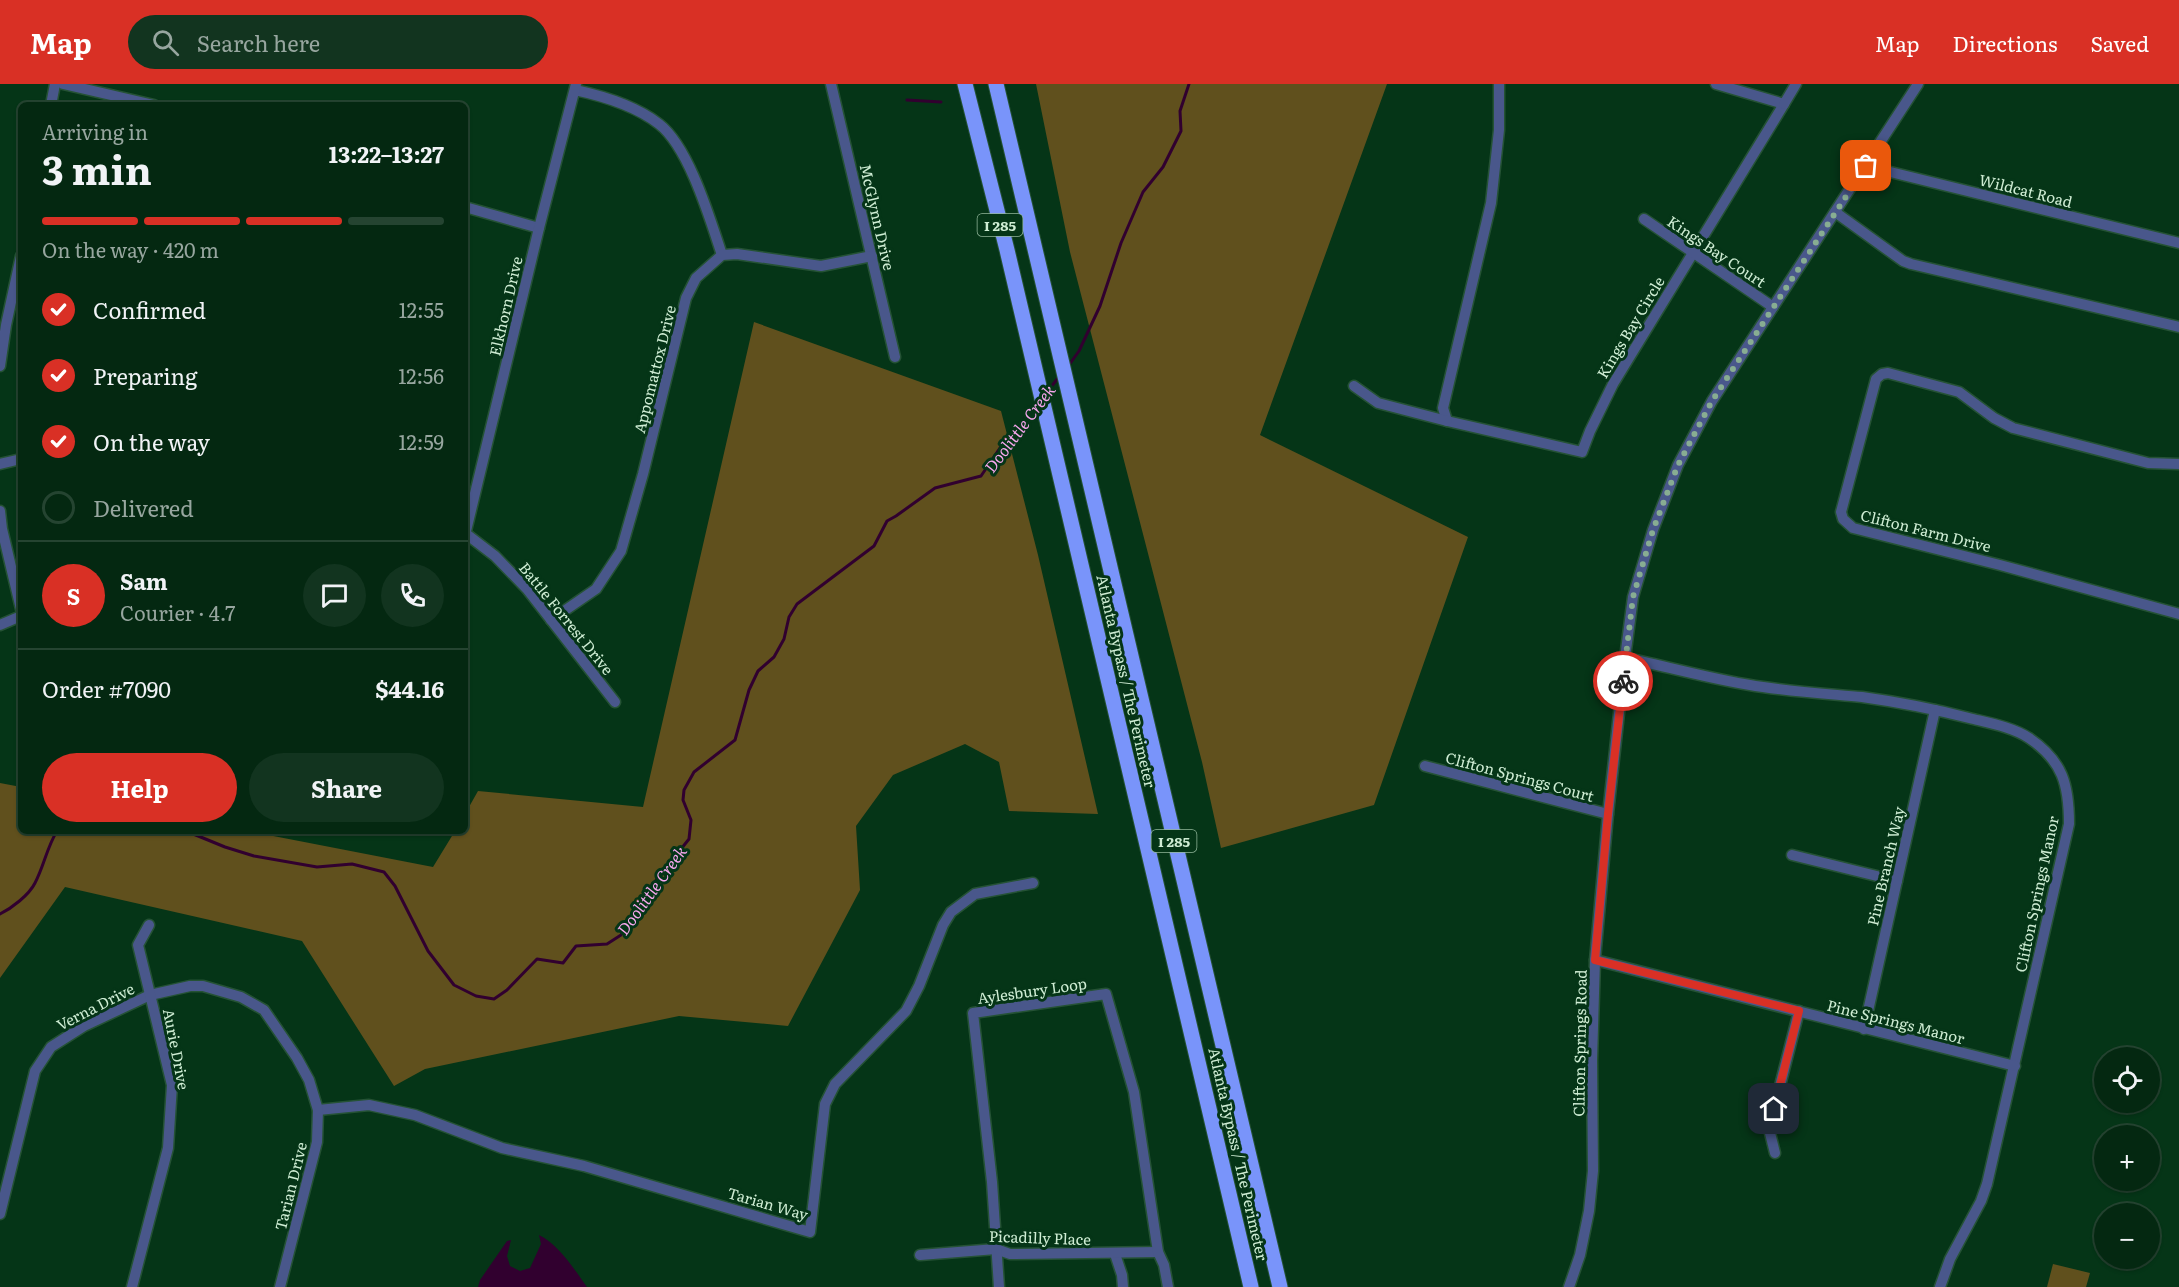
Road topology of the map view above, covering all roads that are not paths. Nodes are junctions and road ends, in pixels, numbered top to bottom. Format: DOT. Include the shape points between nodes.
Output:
graph roads {
  1 [pos="55,84"];
  2 [pos="63,84"];
  3 [pos="831,84"];
  4 [pos="965,84"];
  5 [pos="996,84"];
  6 [pos="1498,84"];
  7 [pos="1716,84"];
  8 [pos="1796,84"];
  9 [pos="1918,84"];
  10 [pos="575,87"];
  11 [pos="52,102"];
  12 [pos="141,102"];
  13 [pos="1784,104"];
  14 [pos="1866,166"];
  15 [pos="468,208"];
  16 [pos="1835,212"];
  17 [pos="1644,219"];
  18 [pos="539,228"];
  19 [pos="2179,243"];
  20 [pos="1692,253"];
  21 [pos="722,255"];
  22 [pos="872,256"];
  23 [pos="18,270"];
  24 [pos="1773,308"];
  25 [pos="2179,327"];
  26 [pos="895,357"];
  27 [pos="0,366"];
  28 [pos="1354,386"];
  29 [pos="1447,421"];
  30 [pos="18,460"];
  31 [pos="0,464"];
  32 [pos="2179,464"];
  33 [pos="0,511"];
  34 [pos="468,522"];
  35 [pos="468,536"];
  36 [pos="18,596"];
  37 [pos="2179,614"];
  38 [pos="18,617"];
  39 [pos="550,620"];
  40 [pos="0,625"];
  41 [pos="1625,658"];
  42 [pos="615,702"];
  43 [pos="1935,710"];
  44 [pos="1425,766"];
  45 [pos="1608,814"];
  46 [pos="1792,855"];
  47 [pos="1897,881"];
  48 [pos="1033,883"];
  49 [pos="149,925"];
  50 [pos="1595,960"];
  51 [pos="150,995"];
  52 [pos="1799,1011"];
  53 [pos="1864,1029"];
  54 [pos="2015,1066"];
  55 [pos="318,1110"];
  56 [pos="1775,1153"];
  57 [pos="0,1214"];
  58 [pos="996,1249"];
  59 [pos="1158,1252"];
  60 [pos="1115,1254"];
  61 [pos="920,1255"];
  62 [pos="132,1287"];
  63 [pos="280,1287"];
  64 [pos="999,1287"];
  65 [pos="1123,1287"];
  66 [pos="1168,1287"];
  67 [pos="1251,1287"];
  68 [pos="1280,1287"];
  69 [pos="1569,1287"];
  70 [pos="1940,1287"];
  1 -- 11 [label="street"];
  2 -- 12 [label="street"];
  3 -- 22 [label="street, McGlynn Drive"];
  4 -- 67 [label="highway, Atlanta Bypass / The Perimeter / I 285"];
  5 -- 68 [label="highway, Atlanta Bypass / The Perimeter / I 285"];
  6 -- 29 [label="street" via="1500,130 1491,202 1443,408"];
  7 -- 13 [label="street"];
  8 -- 13 [label="street, Kings Bay Circle"];
  9 -- 14 [label="street, Clifton Springs Road"];
  10 -- 18 [label="street, Elkhorn Drive"];
  10 -- 21 [label="street" via="649,117 671,136 687,165"];
  13 -- 20 [label="street, Kings Bay Circle"];
  14 -- 16 [label="street, Clifton Springs Road"];
  14 -- 19 [label="street, Wildcat Road"];
  15 -- 18 [label="street"];
  16 -- 24 [label="street, Clifton Springs Road"];
  16 -- 25 [label="street" via="1911,264"];
  17 -- 20 [label="street, Kings Bay Court"];
  18 -- 34 [label="street, Elkhorn Drive"];
  20 -- 24 [label="street, Kings Bay Court"];
  20 -- 29 [label="street, Kings Bay Circle" via="1613,384 1582,452"];
  21 -- 22 [label="street" via="821,266"];
  21 -- 39 [label="street, Appomattox Drive" via="696,278 686,298 621,551 596,589"];
  22 -- 26 [label="street, McGlynn Drive"];
  23 -- 27 [label="street"];
  24 -- 41 [label="street, Clifton Springs Road" via="1712,401 1678,465 1633,597"];
  28 -- 29 [label="street, Kings Bay Circle" via="1378,403"];
  30 -- 31 [label="street"];
  32 -- 37 [label="street, Clifton Farm Drive" via="2148,463 2013,428 1959,392 1882,374 1876,379 1841,507 1843,519 1853,528"];
  33 -- 36 [label="street"];
  35 -- 39 [label="street, Battle Forrest Drive" via="495,556"];
  38 -- 40 [label="street"];
  39 -- 42 [label="street, Battle Forrest Drive"];
  41 -- 43 [label="street, Clifton Springs Manor" via="1761,687"];
  41 -- 45 [label="street, Clifton Springs Road"];
  43 -- 47 [label="street, Pine Branch Way"];
  43 -- 54 [label="street, Clifton Springs Manor" via="2029,738 2051,756 2066,785 2069,824"];
  44 -- 45 [label="street, Clifton Springs Court"];
  45 -- 50 [label="street, Clifton Springs Road"];
  46 -- 47 [label="street"];
  47 -- 53 [label="street, Pine Branch Way"];
  48 -- 55 [label="street, Tarian Way" via="975,894 951,912 906,1011 835,1084 825,1104 810,1232 584,1166 502,1148 415,1115 369,1105"];
  49 -- 51 [label="street, Aurie Drive" via="138,945"];
  50 -- 52 [label="street, Pine Springs Manor"];
  50 -- 69 [label="street, Clifton Springs Road" via="1593,1171 1589,1211"];
  51 -- 55 [label="street, Tarian Drive" via="203,986 241,997 264,1010 309,1080"];
  51 -- 57 [label="street, Verna Drive" via="84,1026 51,1047 36,1071"];
  51 -- 62 [label="street, Aurie Drive" via="172,1085 171,1113 168,1148"];
  52 -- 53 [label="street, Pine Springs Manor"];
  52 -- 56 [label="street" via="1769,1129"];
  53 -- 54 [label="street, Pine Springs Manor"];
  54 -- 70 [label="street, Clifton Springs Manor" via="1987,1184"];
  55 -- 63 [label="street, Tarian Drive" via="317,1142"];
  58 -- 59 [label="street, Aylesbury Loop" via="973,1012 1106,994 1134,1092"];
  58 -- 60 [label="street, Picadilly Place" via="1011,1254"];
  58 -- 61 [label="street, Picadilly Place"];
  58 -- 64 [label="street, Aylesbury Loop"];
  59 -- 60 [label="street, Picadilly Place"];
  59 -- 66 [label="street, Aylesbury Loop"];
  60 -- 65 [label="street"];
}
